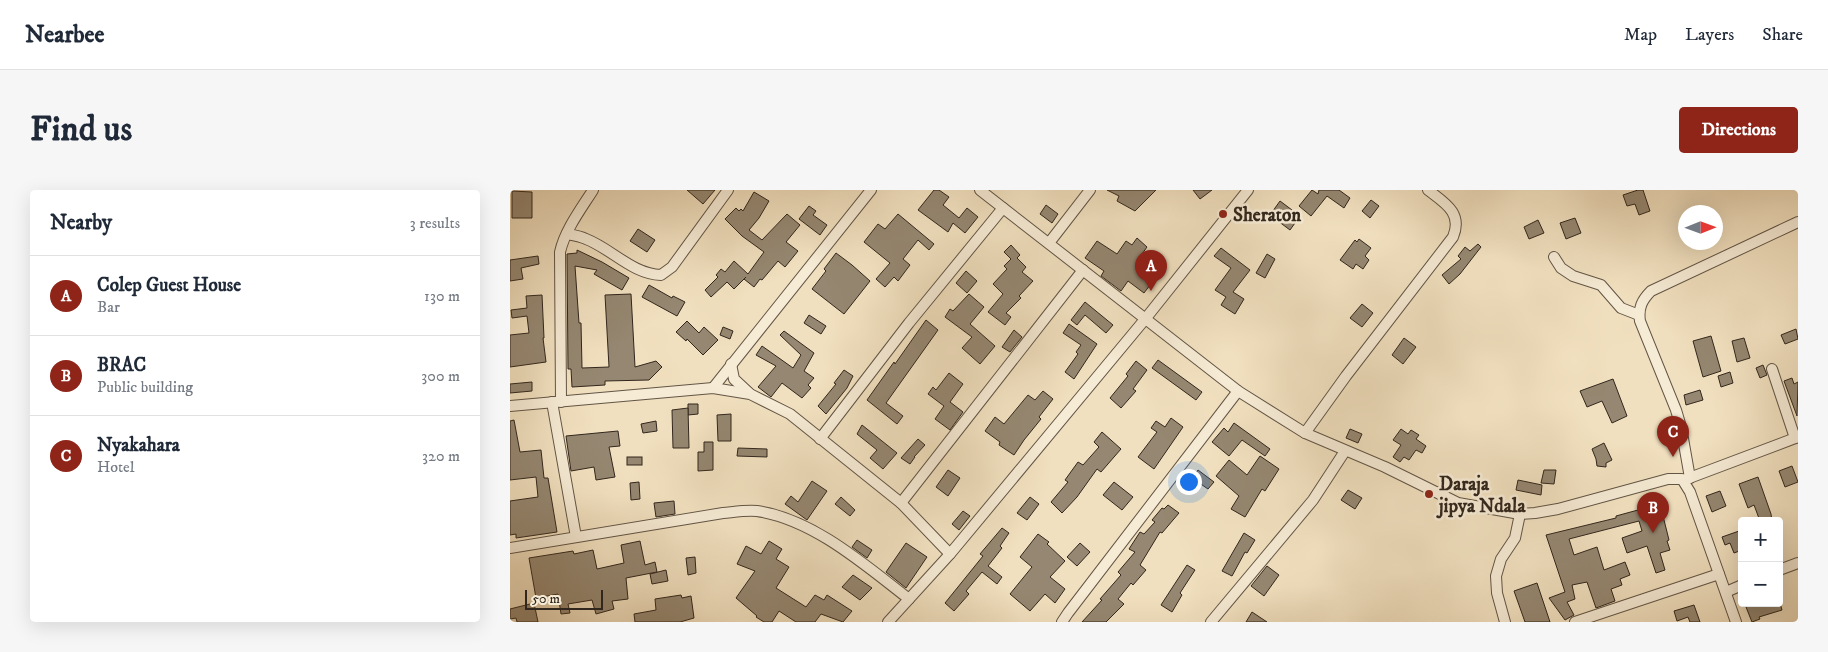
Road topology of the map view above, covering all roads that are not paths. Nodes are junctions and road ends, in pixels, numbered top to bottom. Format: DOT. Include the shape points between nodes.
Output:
graph roads {
  1 [pos="594,190"];
  2 [pos="728,190"];
  3 [pos="871,190"];
  4 [pos="980,190"];
  5 [pos="1090,190"];
  6 [pos="1248,190"];
  7 [pos="1428,190"];
  8 [pos="1003,208"];
  9 [pos="1798,222"];
  10 [pos="566,234"];
  11 [pos="1049,243"];
  12 [pos="1554,257"];
  13 [pos="1083,270"];
  14 [pos="1639,315"];
  15 [pos="1146,318"];
  16 [pos="731,364"];
  17 [pos="1772,370"];
  18 [pos="713,388"];
  19 [pos="1238,391"];
  20 [pos="750,394"];
  21 [pos="556,402"];
  22 [pos="510,406"];
  23 [pos="1306,433"];
  24 [pos="1796,438"];
  25 [pos="820,439"];
  26 [pos="1345,451"];
  27 [pos="1686,479"];
  28 [pos="901,503"];
  29 [pos="1520,514"];
  30 [pos="576,537"];
  31 [pos="510,548"];
  32 [pos="950,554"];
  33 [pos="1798,563"];
  34 [pos="1783,569"];
  35 [pos="1719,574"];
  36 [pos="1738,587"];
  37 [pos="1726,592"];
  38 [pos="908,599"];
  39 [pos="888,622"];
  40 [pos="1062,622"];
  41 [pos="1211,622"];
  42 [pos="1505,622"];
  43 [pos="1575,622"];
  44 [pos="1736,622"];
  1 -- 10 [label="street"];
  2 -- 10 [label="street" via="672,267 661,275 631,266 586,239"];
  3 -- 16 [label="street"];
  4 -- 8 [label="street"];
  5 -- 11 [label="street"];
  6 -- 15 [label="street"];
  7 -- 23 [label="street" via="1454,213 1456,228 1453,237"];
  8 -- 11 [label="street"];
  8 -- 25 [label="street"];
  9 -- 14 [label="street" via="1651,291 1642,302"];
  10 -- 21 [label="street" via="560,252"];
  11 -- 13 [label="street"];
  12 -- 14 [label="street" via="1561,268 1601,286 1621,308"];
  13 -- 15 [label="street"];
  13 -- 28 [label="street"];
  14 -- 27 [label="street" via="1681,427"];
  15 -- 19 [label="street"];
  15 -- 32 [label="street"];
  16 -- 18 [label="street"];
  16 -- 20 [label="street" via="734,379"];
  17 -- 24 [label="street"];
  18 -- 20 [label="street"];
  18 -- 21 [label="street"];
  19 -- 23 [label="street"];
  19 -- 40 [label="street"];
  20 -- 25 [label="street" via="790,414"];
  21 -- 22 [label="street"];
  21 -- 30 [label="street"];
  23 -- 26 [label="street"];
  24 -- 27 [label="street"];
  25 -- 28 [label="street"];
  26 -- 29 [label="street" via="1458,503"];
  26 -- 41 [label="street" via="1313,500"];
  27 -- 29 [label="street" via="1668,479 1558,509"];
  27 -- 35 [label="street"];
  28 -- 32 [label="street"];
  29 -- 42 [label="street" via="1515,538 1497,569 1496,593"];
  30 -- 31 [label="street"];
  30 -- 38 [label="street" via="722,513 756,511 784,518 808,529 850,555"];
  32 -- 38 [label="street"];
  33 -- 34 [label="street"];
  35 -- 37 [label="street"];
  35 -- 43 [label="street"];
  36 -- 37 [label="street"];
  37 -- 44 [label="street"];
  38 -- 39 [label="street"];
}
